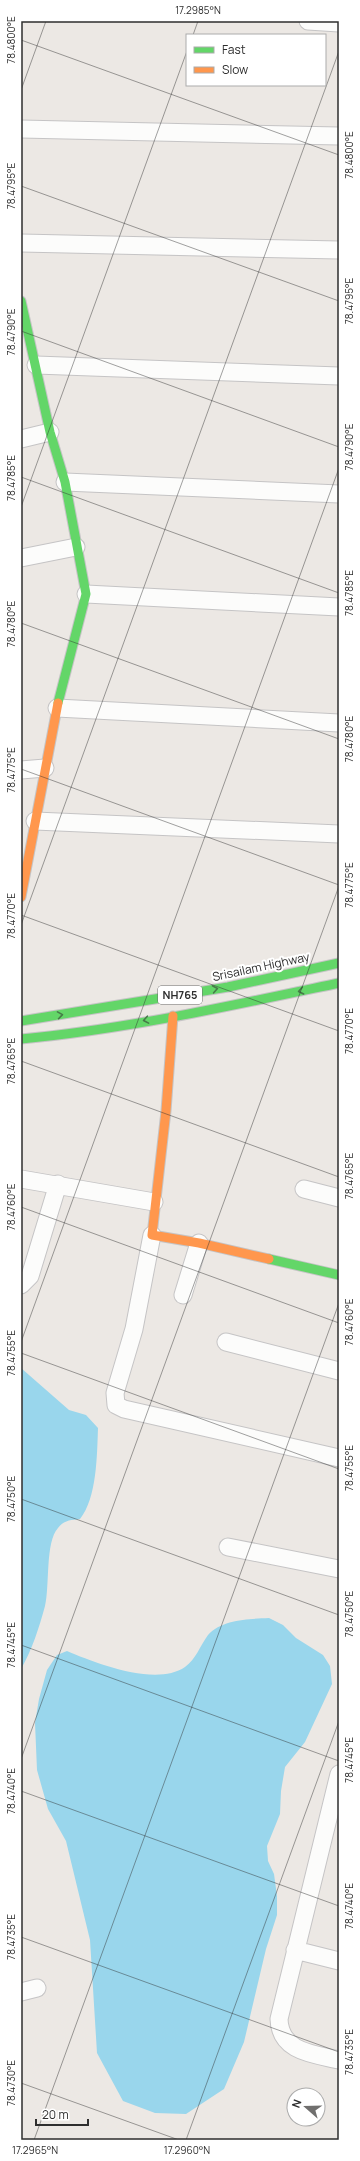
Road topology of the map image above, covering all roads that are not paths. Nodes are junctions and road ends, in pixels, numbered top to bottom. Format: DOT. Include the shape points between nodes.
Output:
graph roads {
  1 [pos="308,21"];
  2 [pos="339,22"];
  3 [pos="21,129"];
  4 [pos="339,136"];
  5 [pos="21,243"];
  6 [pos="339,250"];
  7 [pos="21,301"];
  8 [pos="36,365"];
  9 [pos="339,376"];
  10 [pos="50,432"];
  11 [pos="21,439"];
  12 [pos="64,482"];
  13 [pos="339,494"];
  14 [pos="76,547"];
  15 [pos="21,558"];
  16 [pos="86,594"];
  17 [pos="339,607"];
  18 [pos="57,708"];
  19 [pos="339,723"];
  20 [pos="45,768"];
  21 [pos="21,770"];
  22 [pos="35,821"];
  23 [pos="339,834"];
  24 [pos="22,887"];
  25 [pos="21,897"];
  26 [pos="339,963"];
  27 [pos="339,983"];
  28 [pos="173,1016"];
  29 [pos="21,1021"];
  30 [pos="21,1039"];
  31 [pos="21,1179"];
  32 [pos="58,1184"];
  33 [pos="304,1189"];
  34 [pos="339,1198"];
  35 [pos="154,1202"];
  36 [pos="152,1235"];
  37 [pos="199,1242"];
  38 [pos="339,1275"];
  39 [pos="21,1285"];
  40 [pos="183,1295"];
  41 [pos="226,1342"];
  42 [pos="339,1371"];
  43 [pos="339,1458"];
  44 [pos="228,1547"];
  45 [pos="339,1569"];
  46 [pos="339,1774"];
  47 [pos="295,1950"];
  48 [pos="339,1961"];
  49 [pos="339,2060"];
  1 -- 2 [label="street"];
  3 -- 4 [label="street"];
  5 -- 6 [label="street"];
  7 -- 8 [label="main road"];
  8 -- 9 [label="street"];
  8 -- 10 [label="main road"];
  10 -- 11 [label="street"];
  10 -- 12 [label="main road"];
  12 -- 13 [label="street"];
  12 -- 14 [label="main road"];
  14 -- 15 [label="street"];
  14 -- 16 [label="main road"];
  16 -- 17 [label="street"];
  16 -- 18 [label="main road"];
  18 -- 19 [label="street"];
  18 -- 20 [label="main road"];
  20 -- 21 [label="street"];
  20 -- 22 [label="main road"];
  22 -- 23 [label="street"];
  22 -- 24 [label="main road"];
  24 -- 25 [label="main road"];
  29 -- 26 [label="main road, Srisailam Highway / NH765, one-way" via="228,987"];
  27 -- 28 [label="main road, NH765, one-way"];
  28 -- 30 [label="main road, NH765, one-way"];
  28 -- 35 [label="main road" via="166,1111"];
  31 -- 32 [label="street"];
  32 -- 35 [label="street"];
  32 -- 39 [label="street" via="30,1276"];
  33 -- 34 [label="street"];
  35 -- 36 [label="main road"];
  36 -- 37 [label="main road"];
  36 -- 43 [label="street" via="134,1328 115,1393 116,1405 124,1409"];
  37 -- 38 [label="main road"];
  37 -- 40 [label="street"];
  41 -- 42 [label="street"];
  44 -- 45 [label="street"];
  46 -- 47 [label="street"];
  47 -- 48 [label="street"];
  47 -- 49 [label="street" via="279,2019 279,2031 289,2045 312,2054"];
}
